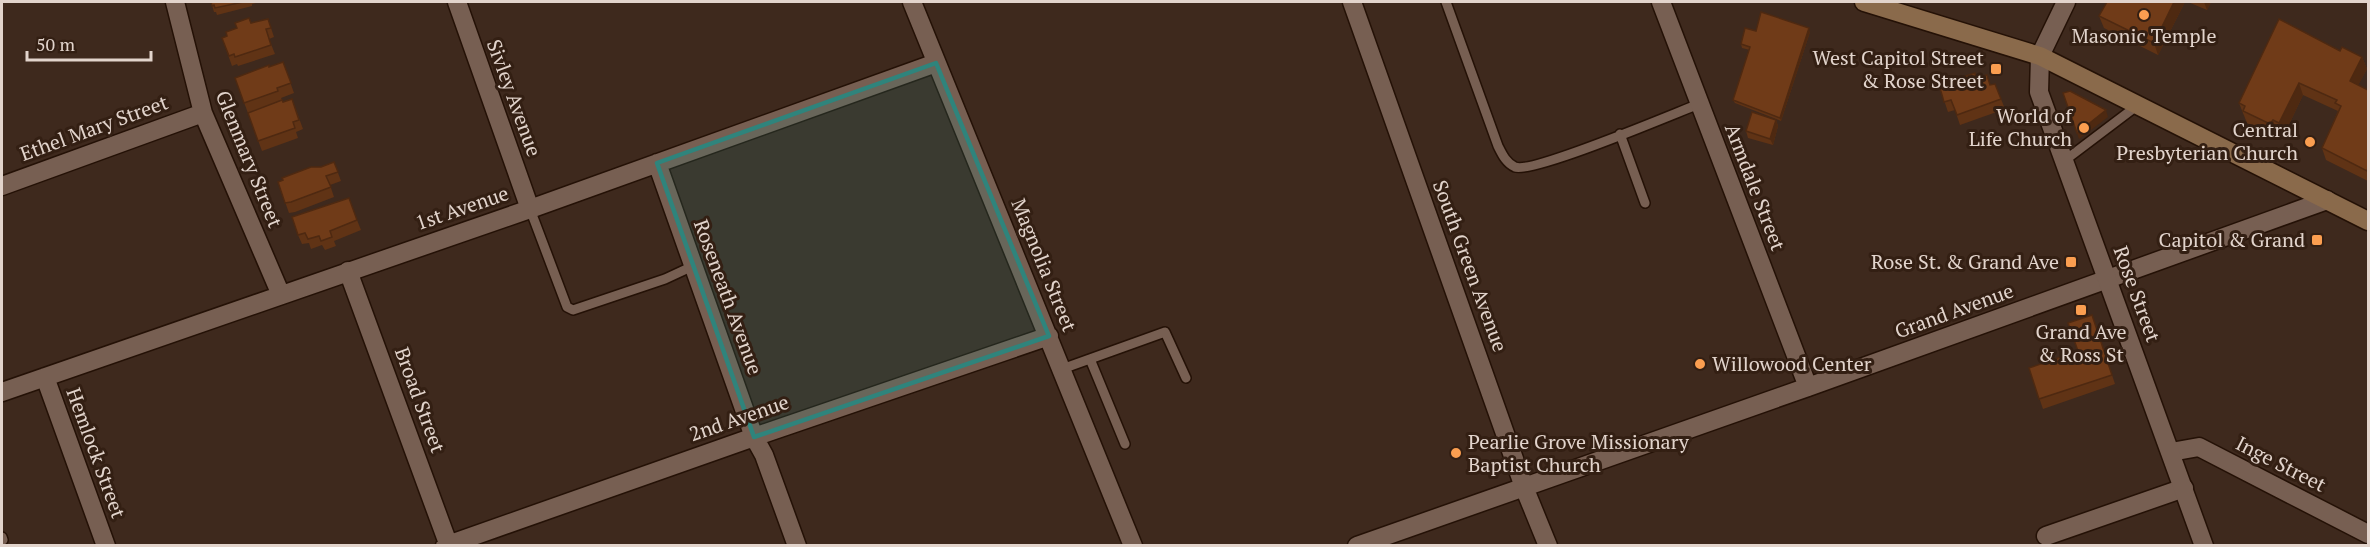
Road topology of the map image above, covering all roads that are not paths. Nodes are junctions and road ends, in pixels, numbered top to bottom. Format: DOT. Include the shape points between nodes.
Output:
graph roads {
  1 [pos="175,2"];
  2 [pos="456,2"];
  3 [pos="912,2"];
  4 [pos="1352,2"];
  5 [pos="1446,2"];
  6 [pos="1661,2"];
  7 [pos="1864,2"];
  8 [pos="2066,2"];
  9 [pos="2040,56"];
  10 [pos="936,63"];
  11 [pos="1699,104"];
  12 [pos="2138,105"];
  13 [pos="203,113"];
  14 [pos="1620,134"];
  15 [pos="2064,161"];
  16 [pos="657,163"];
  17 [pos="2,186"];
  18 [pos="2327,200"];
  19 [pos="1645,203"];
  20 [pos="530,209"];
  21 [pos="2368,221"];
  22 [pos="693,266"];
  23 [pos="348,271"];
  24 [pos="2108,280"];
  25 [pos="282,295"];
  26 [pos="1049,336"];
  27 [pos="1090,358"];
  28 [pos="1062,369"];
  29 [pos="45,377"];
  30 [pos="1186,378"];
  31 [pos="1808,387"];
  32 [pos="2,392"];
  33 [pos="754,436"];
  34 [pos="1125,444"];
  35 [pos="2171,452"];
  36 [pos="1524,487"];
  37 [pos="2184,488"];
  38 [pos="2368,534"];
  39 [pos="2046,536"];
  40 [pos="448,545"];
  41 [pos="106,546"];
  42 [pos="797,546"];
  43 [pos="1133,546"];
  44 [pos="1357,546"];
  45 [pos="1548,546"];
  46 [pos="2204,546"];
  1 -- 13 [label="street, Glenmary Street"];
  2 -- 20 [label="street, Sivley Avenue"];
  3 -- 10 [label="street, Magnolia Street"];
  4 -- 36 [label="street, South Green Avenue"];
  5 -- 14 [label="lane" via="1498,146 1516,168 1530,168"];
  6 -- 11 [label="street, Armdale Street"];
  7 -- 9 [label="main road"];
  8 -- 9 [label="street"];
  9 -- 12 [label="main road"];
  9 -- 15 [label="street, Rose Street" via="2039,92"];
  10 -- 16 [label="street, 1st Avenue"];
  10 -- 26 [label="street, Magnolia Street"];
  11 -- 14 [label="lane"];
  11 -- 31 [label="street, Armdale Street"];
  12 -- 15 [label="lane"];
  12 -- 18 [label="main road"];
  13 -- 17 [label="street, Ethel Mary Street"];
  13 -- 25 [label="street, Glenmary Street"];
  14 -- 19 [label="lane"];
  15 -- 24 [label="street, Rose Street"];
  16 -- 20 [label="street, 1st Avenue"];
  16 -- 22 [label="street, Roseneath Avenue"];
  18 -- 21 [label="main road"];
  18 -- 24 [label="street, Grand Avenue"];
  20 -- 22 [label="lane" via="567,307 573,310"];
  20 -- 23 [label="street, 1st Avenue"];
  22 -- 33 [label="street, Roseneath Avenue"];
  23 -- 25 [label="street, 1st Avenue"];
  23 -- 40 [label="street, Broad Street"];
  24 -- 31 [label="street, Grand Avenue"];
  24 -- 35 [label="street, Rose Street"];
  25 -- 29 [label="street, 1st Avenue"];
  26 -- 28 [label="street, Magnolia Street"];
  26 -- 33 [label="street, 2nd Avenue"];
  27 -- 28 [label="lane"];
  27 -- 30 [label="lane" via="1165,332"];
  27 -- 34 [label="lane"];
  28 -- 43 [label="street, Magnolia Street"];
  29 -- 32 [label="street, 1st Avenue"];
  29 -- 41 [label="street, Hemlock Street"];
  31 -- 36 [label="street, Grand Avenue"];
  33 -- 40 [label="street, 2nd Avenue"];
  33 -- 42 [label="street, Roseneath Avenue"];
  35 -- 37 [label="street, Rose Street"];
  35 -- 38 [label="street, Inge Street" via="2199,447"];
  36 -- 44 [label="street, Grand Avenue"];
  36 -- 45 [label="street, South Green Avenue"];
  37 -- 39 [label="street"];
  37 -- 46 [label="street, Rose Street"];
}
